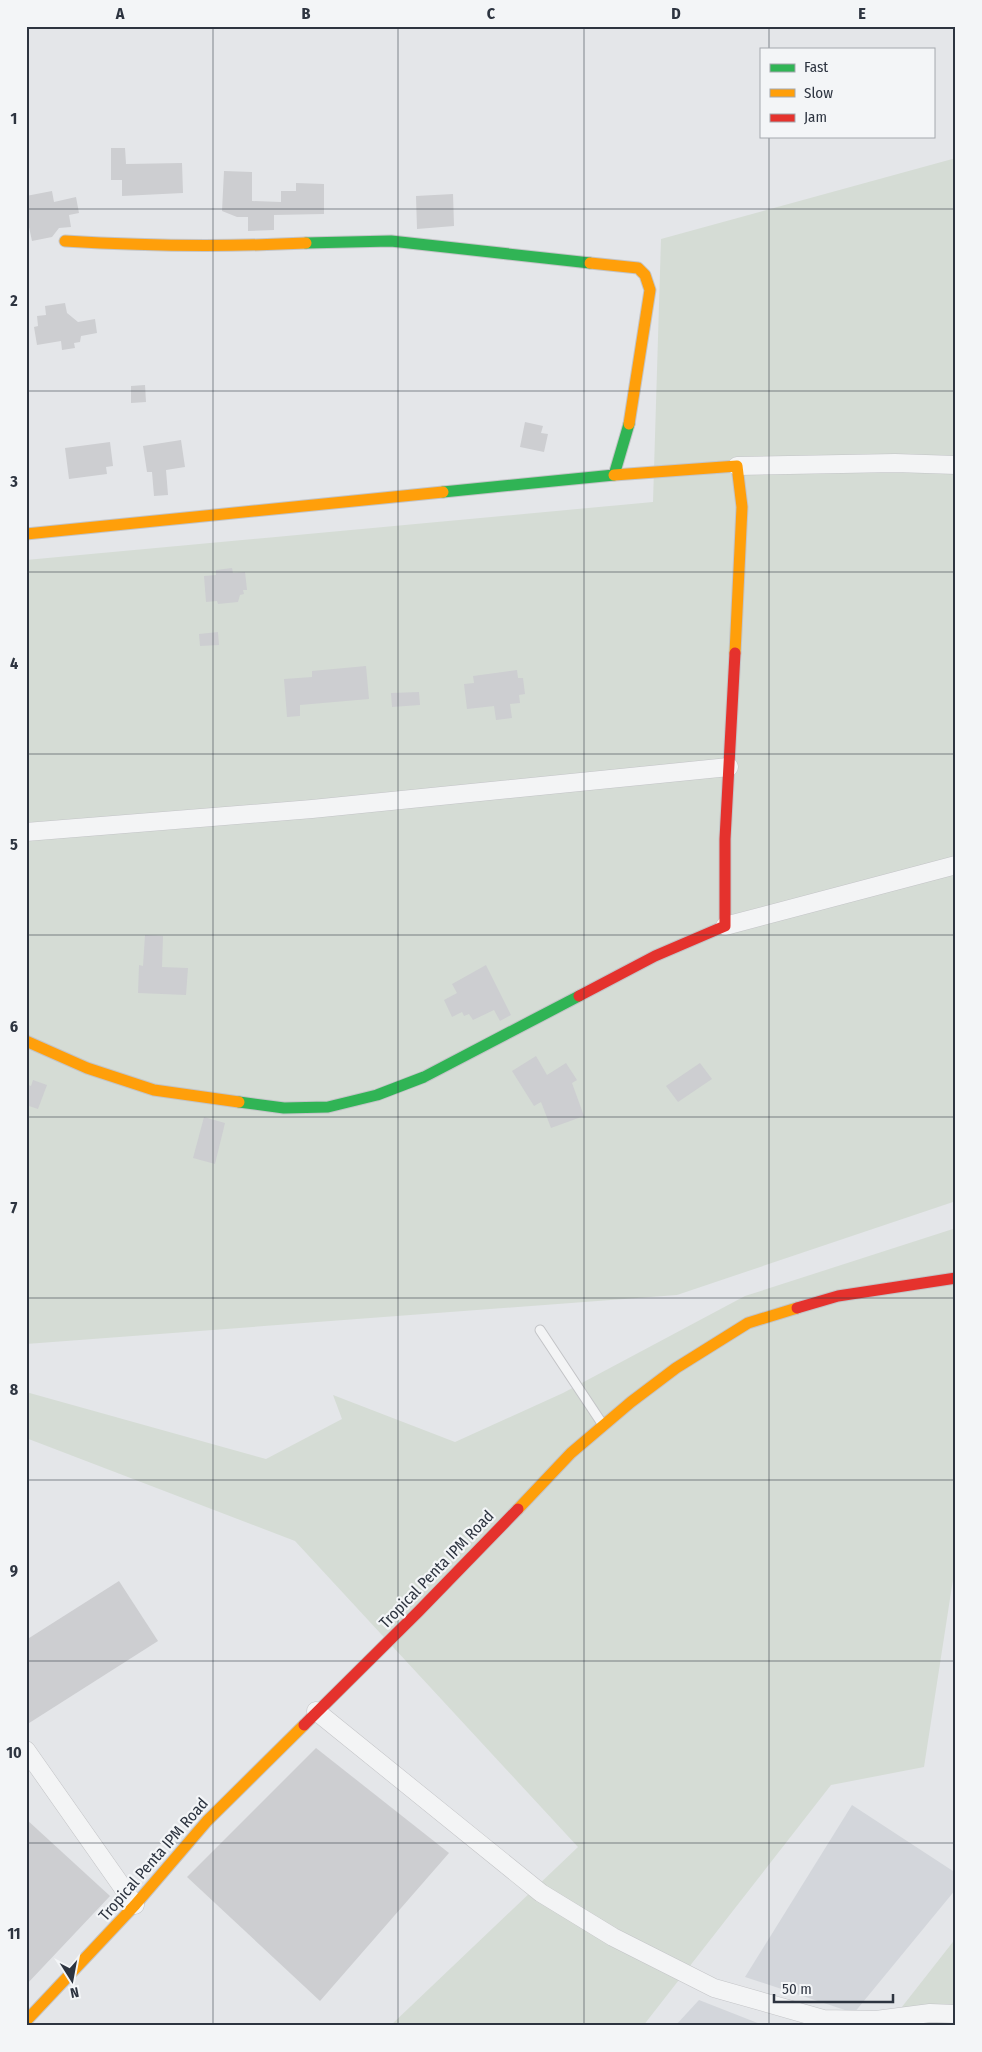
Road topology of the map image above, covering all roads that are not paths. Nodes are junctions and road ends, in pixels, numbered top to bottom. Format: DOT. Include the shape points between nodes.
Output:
graph roads {
  1 [pos="65,241"];
  2 [pos="956,465"];
  3 [pos="737,466"];
  4 [pos="614,475"];
  5 [pos="26,534"];
  6 [pos="729,768"];
  7 [pos="26,832"];
  8 [pos="956,865"];
  9 [pos="725,926"];
  10 [pos="26,1041"];
  11 [pos="956,1278"];
  12 [pos="540,1330"];
  13 [pos="603,1426"];
  14 [pos="316,1711"];
  15 [pos="26,1750"];
  16 [pos="135,1905"];
  17 [pos="956,2014"];
  18 [pos="26,2021"];
  1 -- 4 [label="street" via="207,247 391,241 638,268 645,275 650,290 627,434"];
  2 -- 3 [label="street"];
  3 -- 4 [label="street"];
  3 -- 6 [label="street" via="742,507"];
  4 -- 5 [label="street"];
  6 -- 7 [label="street" via="312,809"];
  6 -- 9 [label="street"];
  8 -- 9 [label="street"];
  9 -- 10 [label="street" via="655,956 424,1077 377,1095 328,1107 284,1108 154,1090 87,1068"];
  11 -- 13 [label="street, Tropical Penta IPM Road" via="838,1296 748,1323 676,1368"];
  12 -- 13 [label="lane"];
  13 -- 14 [label="street, Tropical Penta IPM Road" via="571,1453 419,1611"];
  14 -- 16 [label="street, Tropical Penta IPM Road" via="207,1821"];
  14 -- 17 [label="street" via="541,1893 612,1937 714,1988 823,2019 876,2020 930,2013"];
  15 -- 16 [label="street"];
  16 -- 18 [label="street, Tropical Penta IPM Road"];
}
